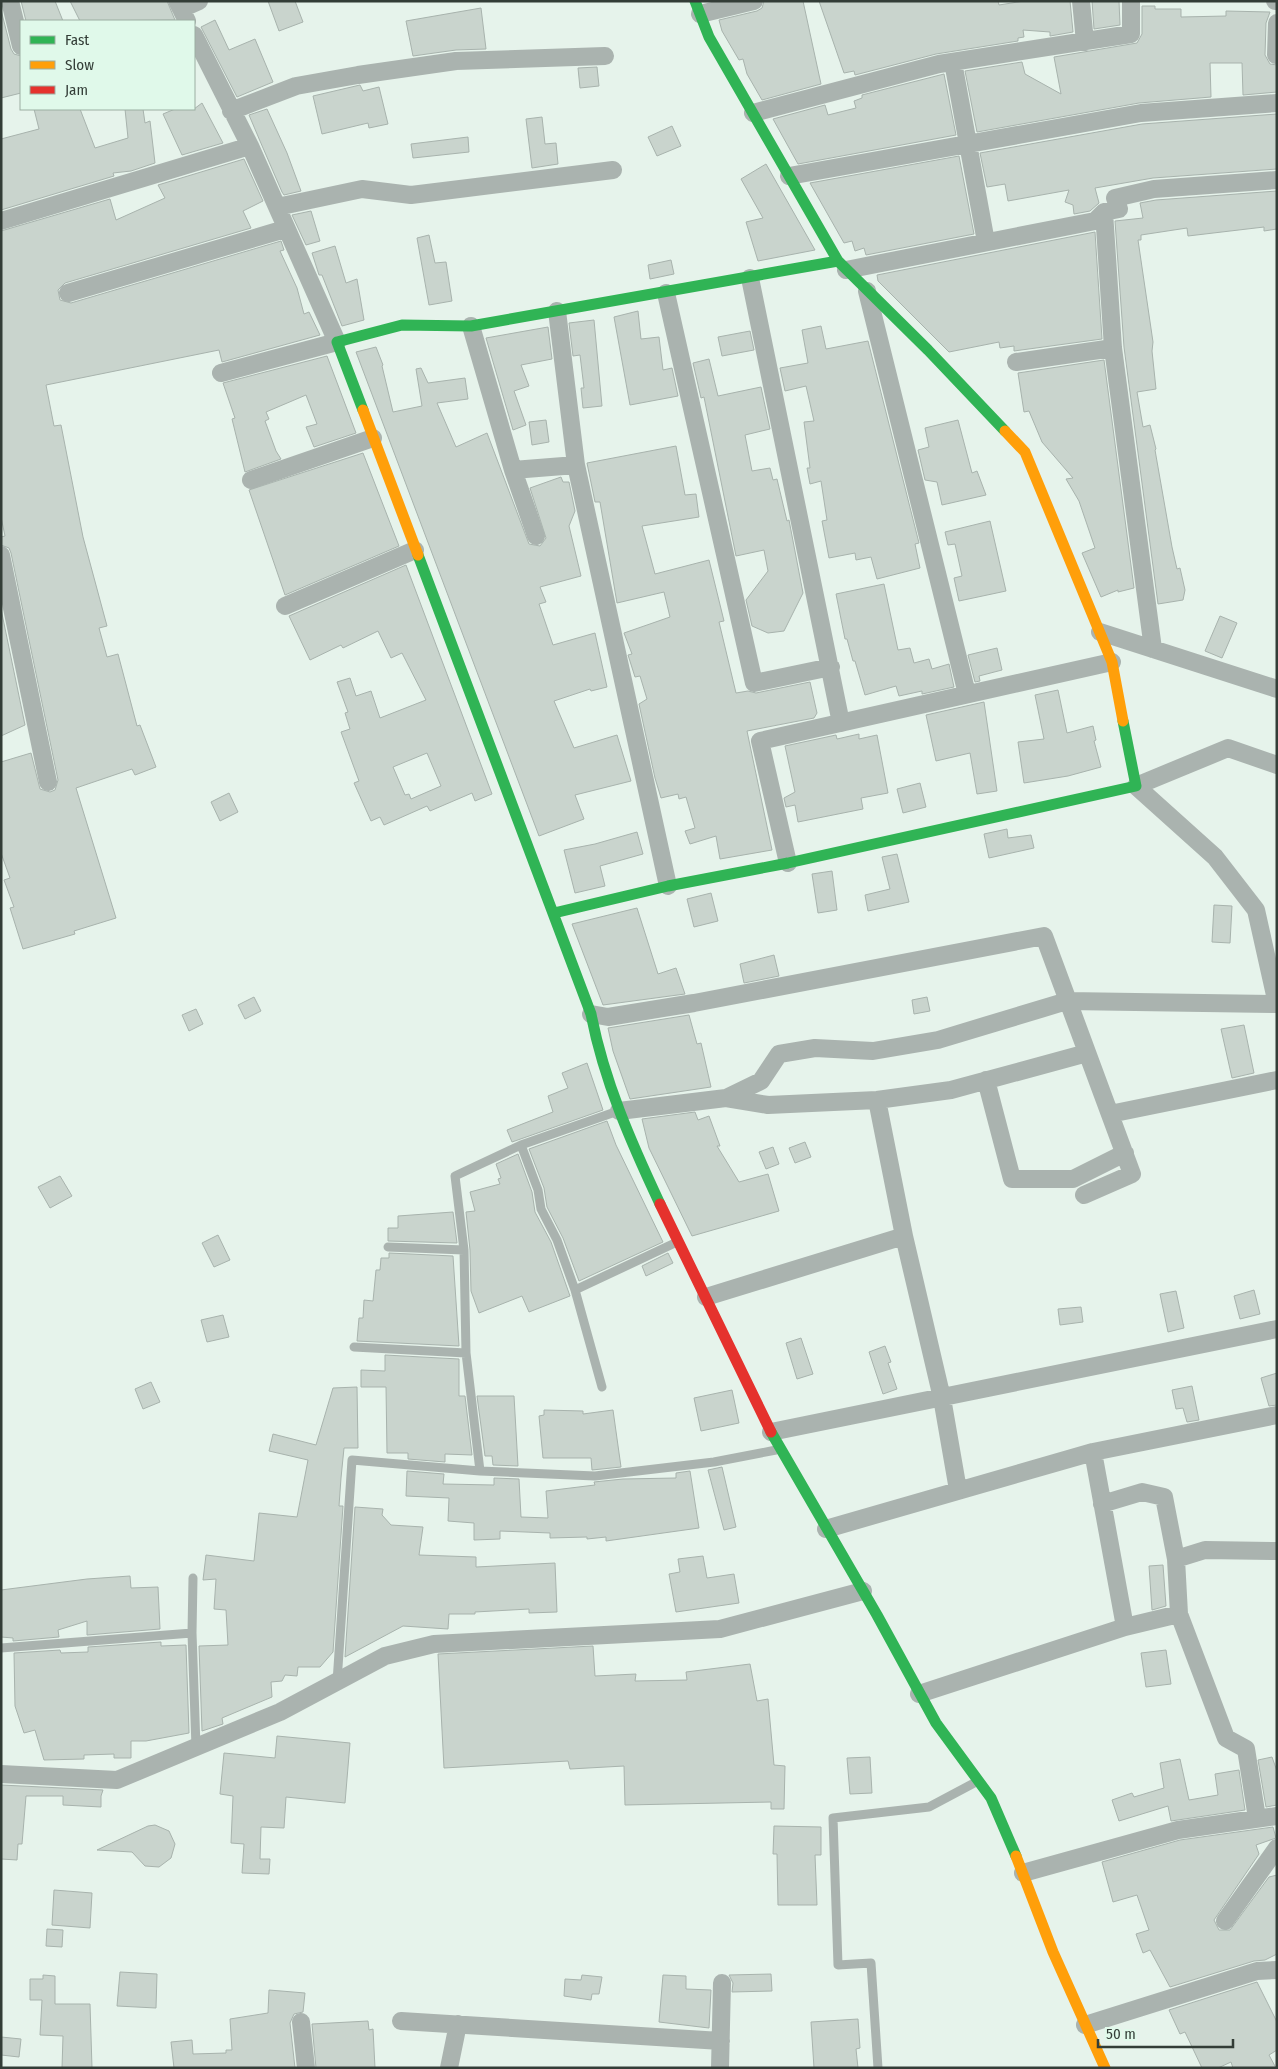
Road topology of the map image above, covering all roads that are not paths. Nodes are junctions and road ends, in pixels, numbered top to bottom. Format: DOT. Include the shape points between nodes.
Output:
graph roads {
  1 [pos="10,1"];
  2 [pos="199,1"];
  3 [pos="754,1"];
  4 [pos="1081,1"];
  5 [pos="1131,1"];
  6 [pos="697,8"];
  7 [pos="182,10"];
  8 [pos="1277,23"];
  9 [pos="195,37"];
  10 [pos="20,42"];
  11 [pos="1085,42"];
  12 [pos="1276,55"];
  13 [pos="605,56"];
  14 [pos="953,62"];
  15 [pos="1277,103"];
  16 [pos="231,111"];
  17 [pos="753,113"];
  18 [pos="968,142"];
  19 [pos="250,146"];
  20 [pos="613,170"];
  21 [pos="789,176"];
  22 [pos="1277,180"];
  23 [pos="277,207"];
  24 [pos="1104,212"];
  25 [pos="1,221"];
  26 [pos="285,229"];
  27 [pos="986,242"];
  28 [pos="842,265"];
  29 [pos="750,278"];
  30 [pos="867,291"];
  31 [pos="68,293"];
  32 [pos="666,293"];
  33 [pos="557,311"];
  34 [pos="472,326"];
  35 [pos="337,342"];
  36 [pos="1112,348"];
  37 [pos="1016,362"];
  38 [pos="221,373"];
  39 [pos="373,438"];
  40 [pos="576,465"];
  41 [pos="513,470"];
  42 [pos="251,480"];
  43 [pos="536,536"];
  44 [pos="415,550"];
  45 [pos="1,555"];
  46 [pos="285,606"];
  47 [pos="1100,632"];
  48 [pos="1153,649"];
  49 [pos="1112,662"];
  50 [pos="831,667"];
  51 [pos="1277,689"];
  52 [pos="967,694"];
  53 [pos="841,723"];
  54 [pos="1277,765"];
  55 [pos="48,782"];
  56 [pos="1136,786"];
  57 [pos="788,863"];
  58 [pos="668,886"];
  59 [pos="554,913"];
  60 [pos="1067,1001"];
  61 [pos="1277,1004"];
  62 [pos="591,1014"];
  63 [pos="1087,1053"];
  64 [pos="986,1080"];
  65 [pos="1277,1080"];
  66 [pos="726,1098"];
  67 [pos="877,1100"];
  68 [pos="619,1111"];
  69 [pos="1110,1114"];
  70 [pos="521,1144"];
  71 [pos="1125,1153"];
  72 [pos="1084,1195"];
  73 [pos="904,1236"];
  74 [pos="679,1241"];
  75 [pos="388,1247"];
  76 [pos="464,1250"];
  77 [pos="575,1290"];
  78 [pos="706,1297"];
  79 [pos="1277,1329"];
  80 [pos="354,1347"];
  81 [pos="466,1353"];
  82 [pos="602,1387"];
  83 [pos="942,1398"];
  84 [pos="1277,1415"];
  85 [pos="771,1432"];
  86 [pos="779,1450"];
  87 [pos="1093,1452"];
  88 [pos="480,1470"];
  89 [pos="958,1490"];
  90 [pos="1102,1504"];
  91 [pos="826,1529"];
  92 [pos="1277,1551"];
  93 [pos="1176,1559"];
  94 [pos="193,1578"];
  95 [pos="863,1591"];
  96 [pos="1179,1614"];
  97 [pos="1125,1627"];
  98 [pos="192,1633"];
  99 [pos="1,1648"];
  100 [pos="337,1682"];
  101 [pos="919,1694"];
  102 [pos="196,1747"];
  103 [pos="1,1774"];
  104 [pos="978,1781"];
  105 [pos="1277,1816"];
  106 [pos="1257,1818"];
  107 [pos="1277,1848"];
  108 [pos="1023,1873"];
  109 [pos="1225,1921"];
  110 [pos="1277,1970"];
  111 [pos="722,1983"];
  112 [pos="401,2021"];
  113 [pos="301,2022"];
  114 [pos="458,2024"];
  115 [pos="1086,2025"];
  116 [pos="721,2041"];
  117 [pos="306,2068"];
  118 [pos="450,2068"];
  119 [pos="720,2068"];
  120 [pos="878,2068"];
  121 [pos="1105,2068"];
  1 -- 10 [label="street"];
  2 -- 7 [label="street"];
  3 -- 6 [label="street"];
  4 -- 11 [label="street"];
  5 -- 11 [label="street" via="1131,34"];
  6 -- 17 [label="street" via="709,37"];
  8 -- 12 [label="street"];
  9 -- 16 [label="street"];
  11 -- 14 [label="street"];
  13 -- 16 [label="street" via="456,61 378,72 296,86"];
  14 -- 17 [label="street"];
  14 -- 18 [label="street"];
  15 -- 18 [label="street" via="1141,113"];
  16 -- 19 [label="street"];
  17 -- 21 [label="street"];
  18 -- 21 [label="street"];
  18 -- 27 [label="street"];
  19 -- 23 [label="street"];
  19 -- 25 [label="street"];
  20 -- 23 [label="street" via="411,195 362,189"];
  21 -- 28 [label="street"];
  22 -- 24 [label="street" via="1154,189 1115,198 1119,209"];
  23 -- 26 [label="street"];
  24 -- 27 [label="street" via="1096,221"];
  24 -- 36 [label="street"];
  26 -- 31 [label="street"];
  26 -- 35 [label="street"];
  27 -- 28 [label="street"];
  28 -- 29 [label="street"];
  28 -- 30 [label="street"];
  29 -- 32 [label="street"];
  29 -- 50 [label="street"];
  30 -- 47 [label="street" via="1025,452"];
  30 -- 52 [label="street"];
  32 -- 33 [label="street"];
  32 -- 50 [label="street" via="754,683"];
  33 -- 34 [label="street"];
  33 -- 40 [label="street"];
  34 -- 35 [label="street" via="402,325"];
  34 -- 41 [label="street"];
  35 -- 38 [label="street"];
  35 -- 39 [label="street"];
  36 -- 37 [label="street"];
  36 -- 48 [label="street"];
  39 -- 42 [label="street"];
  39 -- 44 [label="street"];
  40 -- 41 [label="street"];
  40 -- 58 [label="street"];
  41 -- 43 [label="street"];
  44 -- 46 [label="street"];
  44 -- 59 [label="street"];
  45 -- 55 [label="street"];
  47 -- 48 [label="street"];
  47 -- 49 [label="street"];
  48 -- 51 [label="street"];
  49 -- 52 [label="street"];
  49 -- 56 [label="street"];
  50 -- 53 [label="street"];
  52 -- 53 [label="street"];
  53 -- 57 [label="street" via="760,742"];
  54 -- 56 [label="street" via="1228,748"];
  56 -- 57 [label="street"];
  56 -- 61 [label="street" via="1215,856 1256,910"];
  57 -- 58 [label="street"];
  58 -- 59 [label="street"];
  59 -- 62 [label="street"];
  60 -- 61 [label="street"];
  60 -- 62 [label="street" via="1044,936 694,1003 608,1017"];
  60 -- 63 [label="street"];
  60 -- 66 [label="street" via="938,1040 873,1051 815,1048 779,1054 761,1080"];
  62 -- 68 [label="street" via="599,1055"];
  63 -- 64 [label="street"];
  63 -- 69 [label="street"];
  64 -- 67 [label="street" via="951,1090"];
  64 -- 71 [label="street" via="1012,1179 1073,1179"];
  65 -- 69 [label="street"];
  66 -- 67 [label="street" via="768,1105"];
  66 -- 68 [label="street"];
  67 -- 73 [label="street"];
  68 -- 70 [label="lane"];
  68 -- 74 [label="street" via="629,1139"];
  69 -- 71 [label="street"];
  70 -- 76 [label="lane" via="455,1176"];
  70 -- 77 [label="lane" via="538,1190 541,1209 557,1240"];
  71 -- 72 [label="street" via="1132,1174"];
  73 -- 78 [label="street"];
  73 -- 83 [label="street"];
  74 -- 77 [label="lane"];
  74 -- 78 [label="street"];
  75 -- 76 [label="lane"];
  76 -- 81 [label="lane"];
  77 -- 82 [label="lane"];
  78 -- 85 [label="street"];
  79 -- 83 [label="street"];
  80 -- 81 [label="lane"];
  81 -- 88 [label="lane"];
  83 -- 85 [label="street"];
  83 -- 89 [label="street"];
  84 -- 87 [label="street"];
  85 -- 86 [label="street"];
  86 -- 88 [label="lane" via="714,1462 595,1476"];
  86 -- 91 [label="street"];
  87 -- 89 [label="street"];
  87 -- 90 [label="street"];
  88 -- 100 [label="lane" via="352,1460"];
  89 -- 91 [label="street"];
  90 -- 93 [label="street" via="1142,1492 1164,1497"];
  90 -- 97 [label="street"];
  91 -- 95 [label="street"];
  92 -- 93 [label="street" via="1205,1550"];
  93 -- 96 [label="street"];
  94 -- 98 [label="lane"];
  95 -- 100 [label="street" via="720,1629 434,1644 385,1656"];
  95 -- 101 [label="street"];
  96 -- 97 [label="street"];
  96 -- 106 [label="street" via="1226,1738 1246,1749"];
  97 -- 101 [label="street"];
  98 -- 99 [label="lane"];
  98 -- 102 [label="lane"];
  100 -- 102 [label="street" via="280,1712"];
  101 -- 104 [label="street"];
  102 -- 103 [label="street" via="117,1780"];
  104 -- 108 [label="street" via="991,1798"];
  104 -- 120 [label="lane" via="929,1807 833,1818 838,1965 871,1963"];
  105 -- 106 [label="street"];
  106 -- 108 [label="street" via="1178,1830"];
  107 -- 109 [label="street"];
  108 -- 115 [label="street" via="1053,1952"];
  110 -- 115 [label="street" via="1257,1971"];
  111 -- 116 [label="street"];
  112 -- 114 [label="street"];
  113 -- 117 [label="street"];
  114 -- 116 [label="street"];
  114 -- 118 [label="street"];
  115 -- 121 [label="street"];
  116 -- 119 [label="street"];
}
